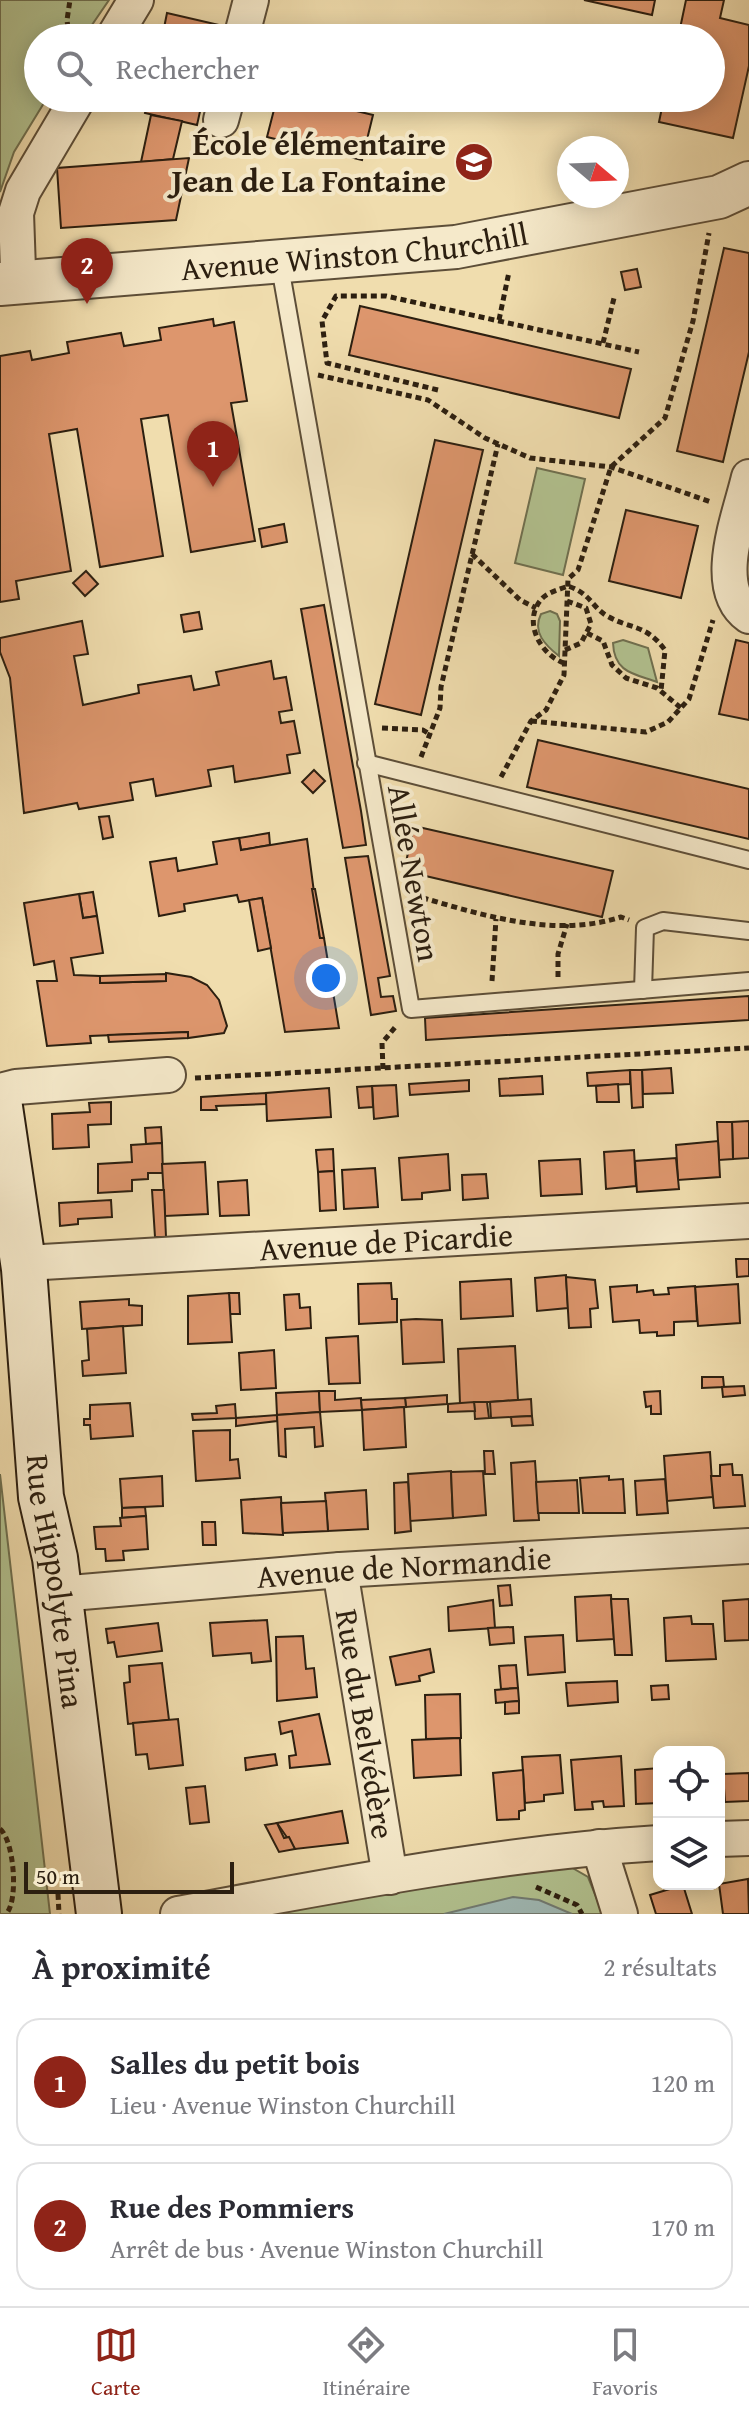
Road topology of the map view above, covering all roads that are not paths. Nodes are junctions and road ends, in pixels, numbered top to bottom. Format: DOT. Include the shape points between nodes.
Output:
graph roads {
  1 [pos="136,0"];
  2 [pos="251,0"];
  3 [pos="121,24"];
  4 [pos="245,24"];
  5 [pos="70,112"];
  6 [pos="739,187"];
  7 [pos="278,254"];
  8 [pos="6,275"];
  9 [pos="745,493"];
  10 [pos="749,616"];
  11 [pos="366,763"];
  12 [pos="749,860"];
  13 [pos="749,931"];
  14 [pos="749,981"];
  15 [pos="643,990"];
  16 [pos="168,1075"];
  17 [pos="0,1091"];
  18 [pos="0,1107"];
  19 [pos="749,1221"];
  20 [pos="24,1269"];
  21 [pos="749,1546"];
  22 [pos="340,1570"];
  23 [pos="59,1594"];
  24 [pos="749,1838"];
  25 [pos="725,1839"];
  26 [pos="653,1843"];
  27 [pos="599,1847"];
  28 [pos="390,1877"];
  29 [pos="99,1914"];
  30 [pos="178,1914"];
  31 [pos="620,1914"];
  1 -- 3 [label="street"];
  2 -- 4 [label="street"];
  5 -- 8 [label="street" via="23,191"];
  6 -- 7 [label="street, Avenue Winston Churchill" via="714,181 554,219"];
  7 -- 8 [label="street, Avenue Winston Churchill"];
  7 -- 11 [label="lane"];
  9 -- 10 [label="street" via="728,578 738,608"];
  11 -- 12 [label="lane, Allée Newton"];
  11 -- 15 [label="lane, Allée Newton" via="411,1009"];
  13 -- 15 [label="lane" via="663,921 645,928"];
  14 -- 15 [label="lane, Allée Newton"];
  16 -- 17 [label="street"];
  18 -- 20 [label="main road, Rue Hippolyte Pina"];
  19 -- 20 [label="street, Avenue de Picardie" via="43,1262"];
  20 -- 23 [label="main road, Rue Hippolyte Pina" via="41,1497"];
  21 -- 22 [label="street, Avenue de Normandie"];
  22 -- 23 [label="street, Avenue de Normandie"];
  22 -- 28 [label="street, Rue du Belvédère"];
  23 -- 29 [label="main road, Rue Hippolyte Pina"];
  24 -- 25 [label="street"];
  26 -- 27 [label="street"];
  27 -- 28 [label="street"];
  27 -- 31 [label="street"];
  28 -- 30 [label="street"];
}
